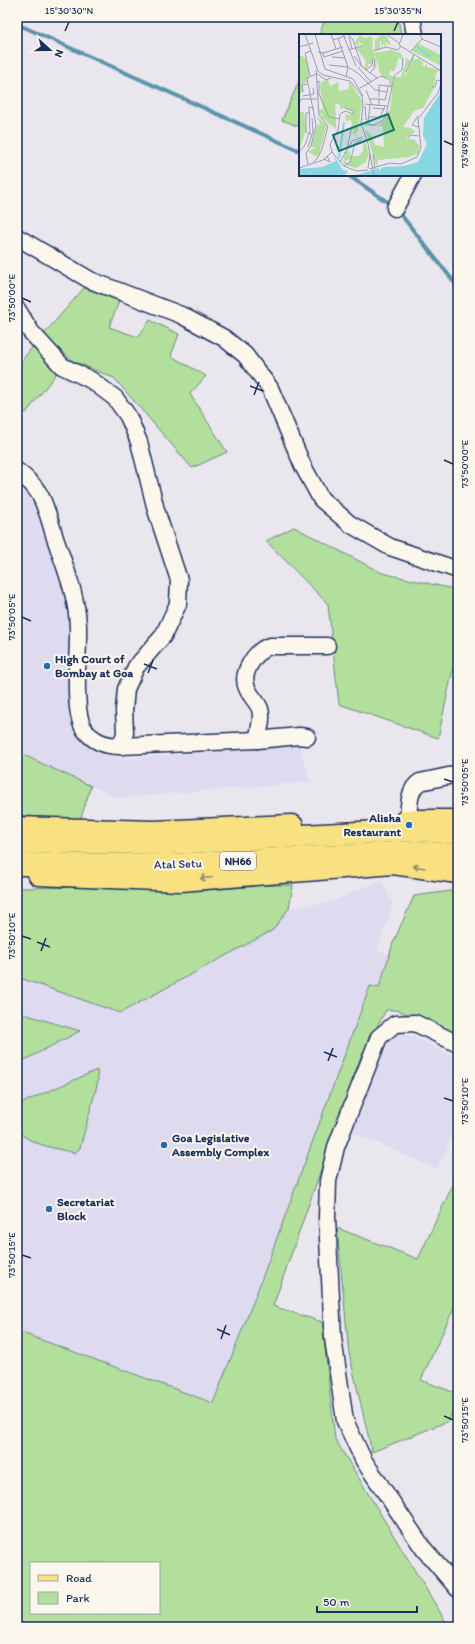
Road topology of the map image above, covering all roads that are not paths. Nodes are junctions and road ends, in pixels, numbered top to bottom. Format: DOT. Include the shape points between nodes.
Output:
graph roads {
  1 [pos="412,17"];
  2 [pos="415,34"];
  3 [pos="412,176"];
  4 [pos="395,208"];
  5 [pos="17,237"];
  6 [pos="17,309"];
  7 [pos="17,471"];
  8 [pos="458,570"];
  9 [pos="327,646"];
  10 [pos="307,737"];
  11 [pos="257,740"];
  12 [pos="121,746"];
  13 [pos="458,774"];
  14 [pos="408,821"];
  15 [pos="458,821"];
  16 [pos="17,828"];
  17 [pos="458,833"];
  18 [pos="17,842"];
  19 [pos="458,855"];
  20 [pos="17,864"];
  21 [pos="458,872"];
  22 [pos="17,873"];
  23 [pos="458,1044"];
  24 [pos="458,1589"];
  1 -- 2 [label="street"];
  3 -- 4 [label="street"];
  5 -- 8 [label="street" via="90,280 182,315 224,338 245,355 270,388 303,466 321,499 350,524 390,547"];
  6 -- 12 [label="street" via="31,332 62,366 91,380 115,398 128,416 139,442 156,510 179,580 178,604 163,636 136,667 126,689 125,734"];
  7 -- 12 [label="street" via="39,494 76,602 78,712 84,729 98,741 110,746"];
  9 -- 11 [label="street" via="270,646 263,648 256,656 245,680 260,710 261,721"];
  10 -- 11 [label="street"];
  11 -- 12 [label="street"];
  13 -- 14 [label="street" via="416,784 412,792"];
  14 -- 15 [label="main road"];
  14 -- 16 [label="main road" via="160,832"];
  17 -- 18 [label="main road, Atal Setu / NH66" via="417,830 170,842"];
  19 -- 20 [label="main road, Atal Setu / NH66" via="416,852 170,864"];
  21 -- 22 [label="main road, one-way" via="393,863 182,880"];
  23 -- 24 [label="street" via="415,1023 395,1024 379,1037 336,1147 328,1181 327,1218 333,1338 345,1422 364,1461 423,1548"];
}
